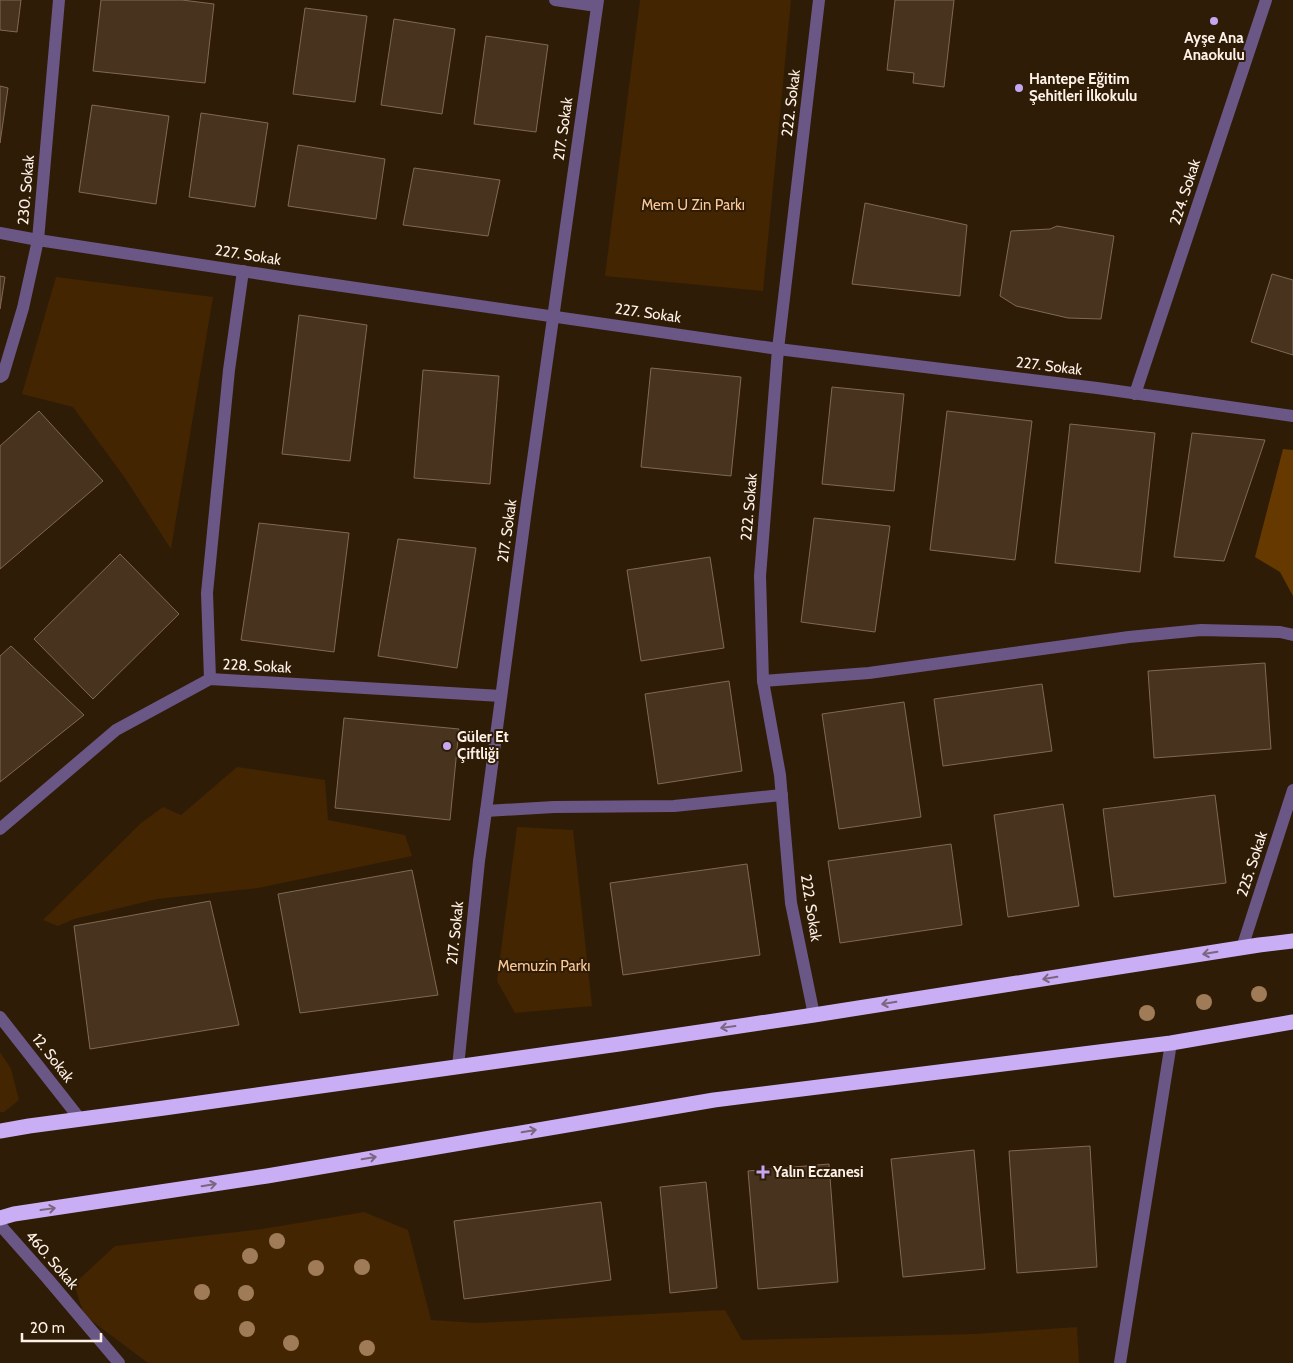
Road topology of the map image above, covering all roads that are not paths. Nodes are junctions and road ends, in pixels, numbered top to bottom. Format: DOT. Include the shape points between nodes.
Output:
graph roads {
  1 [pos="59,0"];
  2 [pos="555,0"];
  3 [pos="819,0"];
  4 [pos="1266,0"];
  5 [pos="597,3"];
  6 [pos="0,233"];
  7 [pos="38,240"];
  8 [pos="243,271"];
  9 [pos="554,316"];
  10 [pos="778,349"];
  11 [pos="0,377"];
  12 [pos="1135,394"];
  13 [pos="1293,416"];
  14 [pos="1293,635"];
  15 [pos="210,680"];
  16 [pos="764,681"];
  17 [pos="501,696"];
  18 [pos="1293,790"];
  19 [pos="782,795"];
  20 [pos="486,811"];
  21 [pos="0,829"];
  22 [pos="1293,941"];
  23 [pos="1242,948"];
  24 [pos="814,1014"];
  25 [pos="0,1017"];
  26 [pos="1293,1022"];
  27 [pos="1171,1043"];
  28 [pos="458,1067"];
  29 [pos="80,1119"];
  30 [pos="0,1131"];
  31 [pos="0,1218"];
  32 [pos="0,1225"];
  33 [pos="119,1363"];
  34 [pos="1120,1363"];
  1 -- 7 [label="street, 230. Sokak"];
  2 -- 5 [label="street"];
  3 -- 10 [label="street, 222. Sokak"];
  4 -- 12 [label="street, 224. Sokak"];
  5 -- 9 [label="street, 217. Sokak"];
  6 -- 7 [label="street, 227. Sokak"];
  7 -- 8 [label="street, 227. Sokak"];
  7 -- 11 [label="street, 230. Sokak" via="23,308"];
  8 -- 9 [label="street, 227. Sokak"];
  8 -- 15 [label="street" via="229,370 207,593"];
  9 -- 10 [label="street, 227. Sokak"];
  9 -- 17 [label="street, 217. Sokak"];
  10 -- 12 [label="street, 227. Sokak"];
  10 -- 16 [label="street, 222. Sokak" via="760,576"];
  12 -- 13 [label="street, 227. Sokak"];
  14 -- 16 [label="street" via="1200,630 869,672"];
  15 -- 17 [label="street, 228. Sokak"];
  15 -- 21 [label="street, 228. Sokak" via="116,730"];
  16 -- 19 [label="street, 222. Sokak"];
  17 -- 20 [label="street, 217. Sokak"];
  18 -- 23 [label="street, 225. Sokak"];
  19 -- 20 [label="street" via="674,806"];
  19 -- 24 [label="street, 222. Sokak" via="791,903"];
  20 -- 28 [label="street, 217. Sokak"];
  22 -- 23 [label="highway"];
  23 -- 24 [label="highway, one-way"];
  24 -- 28 [label="highway, one-way"];
  25 -- 29 [label="street, 12. Sokak"];
  26 -- 27 [label="highway"];
  31 -- 27 [label="highway, one-way" via="714,1100"];
  27 -- 34 [label="street"];
  28 -- 29 [label="highway"];
  29 -- 30 [label="highway"];
  32 -- 33 [label="street, 460. Sokak"];
}
